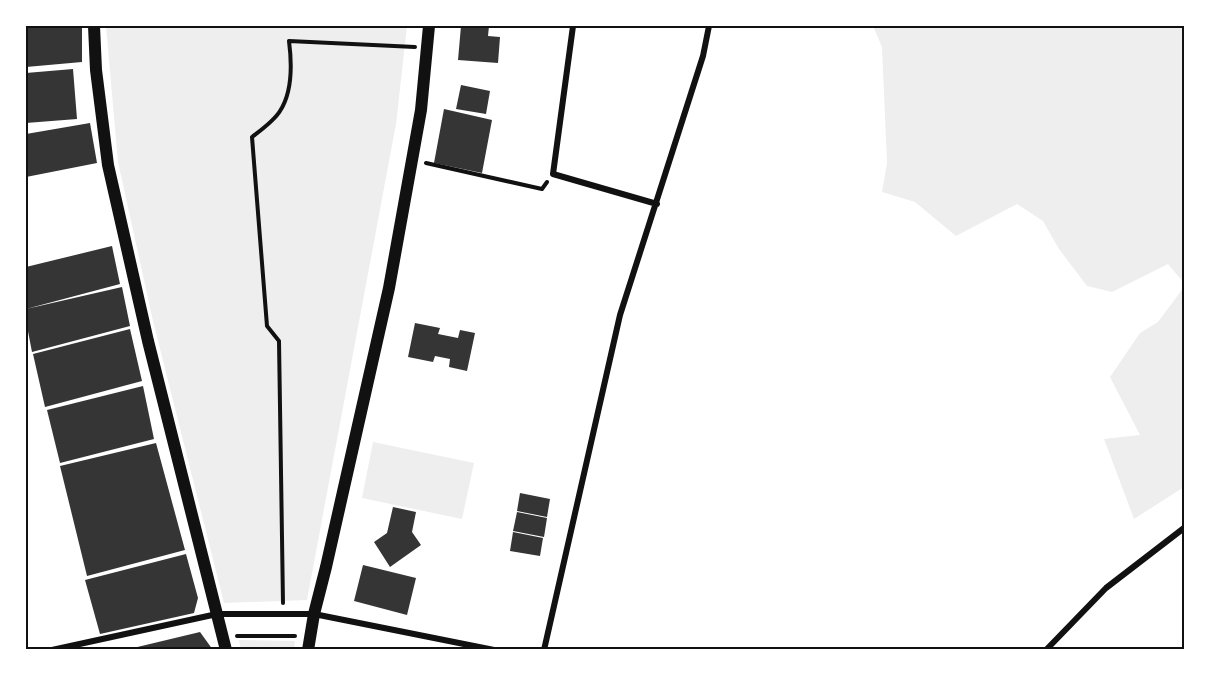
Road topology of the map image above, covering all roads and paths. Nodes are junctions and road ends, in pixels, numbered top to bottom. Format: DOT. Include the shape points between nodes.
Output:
graph roads {
  1 [pos="94,26"];
  2 [pos="429,26"];
  3 [pos="573,26"];
  4 [pos="709,26"];
  5 [pos="427,48"];
  6 [pos="413,160"];
  7 [pos="553,174"];
  8 [pos="657,204"];
  9 [pos="1185,528"];
  10 [pos="284,613"];
  11 [pos="217,614"];
  12 [pos="314,614"];
  13 [pos="236,639"];
  14 [pos="303,646"];
  15 [pos="52,650"];
  16 [pos="226,650"];
  17 [pos="494,650"];
  18 [pos="544,650"];
  19 [pos="1046,650"];
  1 -- 11 [label="main road" via="108,165"];
  2 -- 5 [label="main road"];
  3 -- 7 [label="street"];
  4 -- 8 [label="street"];
  5 -- 6 [label="main road"];
  5 -- 10 [label="path" via="289,41 289,88 280,112 252,137 267,326 279,341"];
  6 -- 7 [label="path" via="542,189"];
  6 -- 12 [label="main road" via="389,288"];
  7 -- 8 [label="street"];
  8 -- 18 [label="street" via="620,315"];
  9 -- 19 [label="street" via="1106,588"];
  10 -- 11 [label="street"];
  10 -- 12 [label="street"];
  11 -- 15 [label="street"];
  11 -- 16 [label="main road"];
  12 -- 14 [label="main road"];
  12 -- 17 [label="street"];
  13 -- 14 [label="path" via="299,636"];
}
